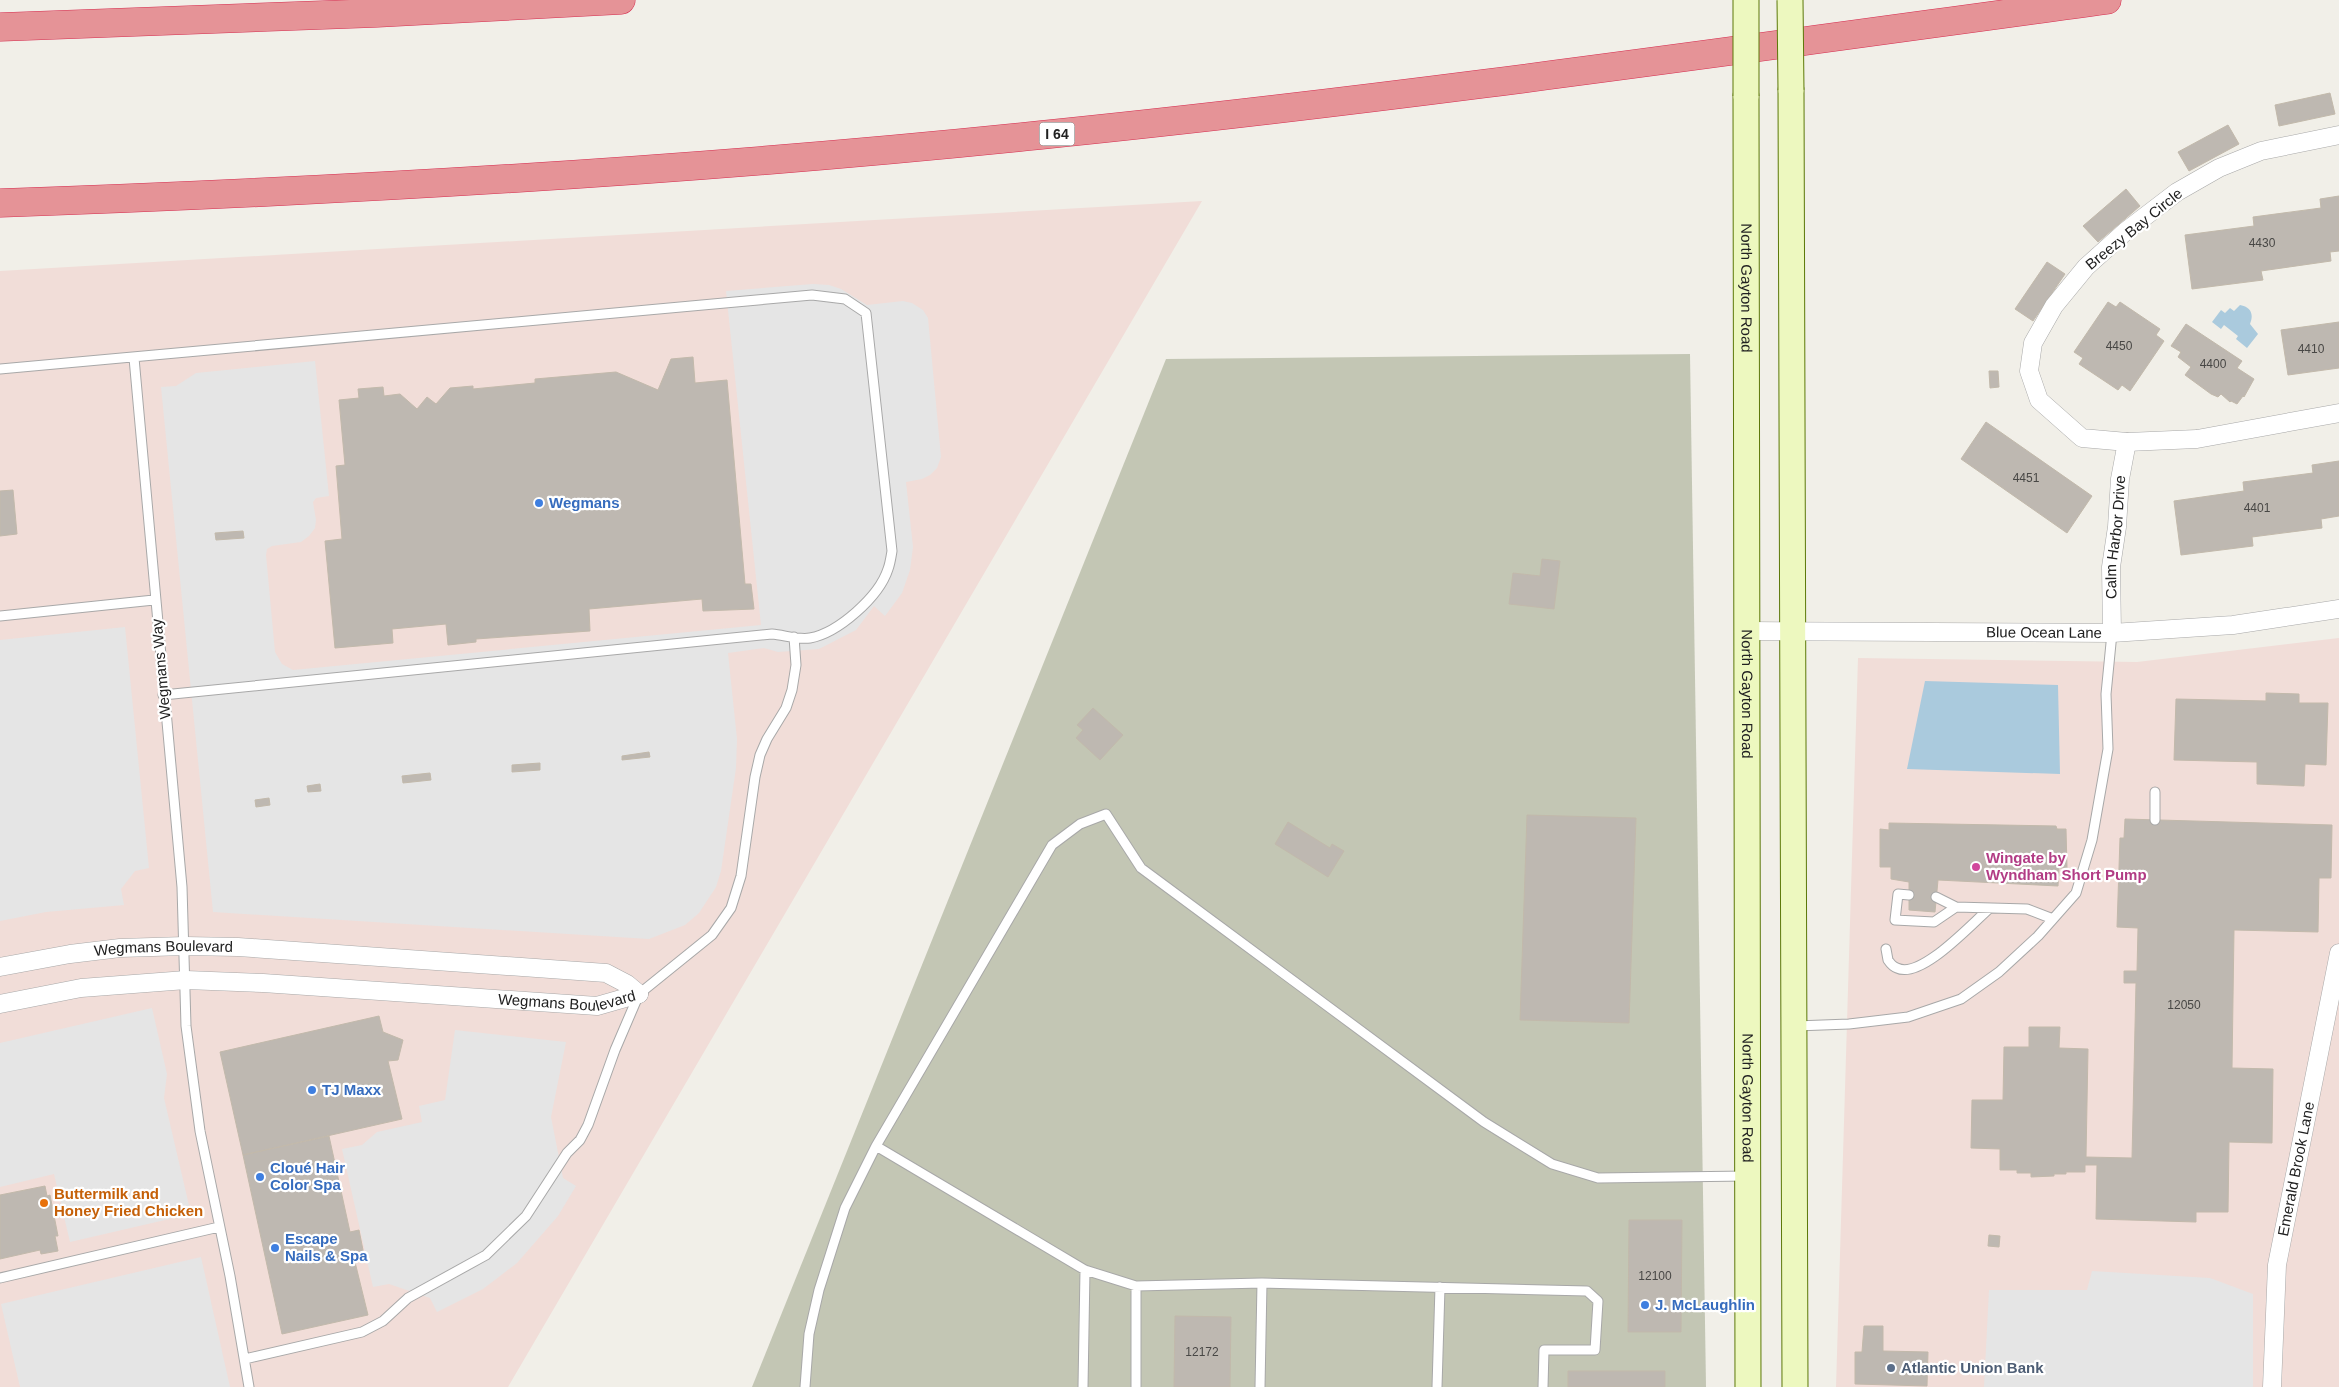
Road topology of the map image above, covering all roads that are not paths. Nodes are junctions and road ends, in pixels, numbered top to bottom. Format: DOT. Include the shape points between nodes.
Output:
graph roads {
  1 [pos="621,0"];
  2 [pos="1746,0"];
  3 [pos="1790,0"];
  4 [pos="2107,0"];
  5 [pos="0,27"];
  6 [pos="2339,135"];
  7 [pos="0,203"];
  8 [pos="134,358"];
  9 [pos="0,369"];
  10 [pos="2339,413"];
  11 [pos="2127,442"];
  12 [pos="154,600"];
  13 [pos="2339,609"];
  14 [pos="0,616"];
  15 [pos="1748,631"];
  16 [pos="1793,632"];
  17 [pos="2112,633"];
  18 [pos="794,637"];
  19 [pos="163,695"];
  20 [pos="2155,792"];
  21 [pos="2155,820"];
  22 [pos="1909,895"];
  23 [pos="1936,897"];
  24 [pos="1956,907"];
  25 [pos="1990,908"];
  26 [pos="2052,919"];
  27 [pos="185,946"];
  28 [pos="1886,949"];
  29 [pos="2339,953"];
  30 [pos="0,967"];
  31 [pos="186,980"];
  32 [pos="639,994"];
  33 [pos="0,1004"];
  34 [pos="1794,1026"];
  35 [pos="876,1146"];
  36 [pos="1747,1176"];
  37 [pos="220,1227"];
  38 [pos="1085,1270"];
  39 [pos="0,1278"];
  40 [pos="1262,1283"];
  41 [pos="1136,1286"];
  42 [pos="1440,1287"];
  43 [pos="245,1359"];
  44 [pos="249,1387"];
  45 [pos="805,1387"];
  46 [pos="1083,1387"];
  47 [pos="1136,1387"];
  48 [pos="1260,1387"];
  49 [pos="1437,1387"];
  50 [pos="1543,1387"];
  51 [pos="1748,1387"];
  52 [pos="1795,1387"];
  53 [pos="2272,1387"];
  1 -- 5 [label="highway" via="368,14"];
  2 -- 15 [label="main road, North Gayton Road, bridge"];
  3 -- 16 [label="main road, bridge"];
  4 -- 7 [label="highway, I 64" via="1542,76 1032,136 556,176"];
  6 -- 11 [label="street, Breezy Bay Circle" via="2261,151 2219,168 2178,192 2126,231 2086,267 2054,306 2033,343 2029,371 2038,400 2082,438"];
  8 -- 9 [label="lane"];
  8 -- 12 [label="lane, Wegmans Way"];
  8 -- 18 [label="lane" via="812,295 845,299 866,313 892,551 888,570 862,606 820,635"];
  10 -- 11 [label="street, Breezy Bay Circle" via="2198,439"];
  11 -- 17 [label="street, Calm Harbor Drive" via="2111,567"];
  12 -- 14 [label="lane"];
  12 -- 19 [label="lane, Wegmans Way"];
  13 -- 17 [label="street, Blue Ocean Lane" via="2234,625"];
  15 -- 16 [label="street, Blue Ocean Lane"];
  15 -- 36 [label="main road, North Gayton Road"];
  16 -- 17 [label="street, Blue Ocean Lane"];
  16 -- 34 [label="main road"];
  17 -- 26 [label="lane" via="2106,694 2108,749 2092,840 2076,893"];
  18 -- 19 [label="lane" via="762,635"];
  18 -- 32 [label="lane" via="796,665 792,690 758,762 741,876 731,908 712,935"];
  19 -- 27 [label="lane, Wegmans Way"];
  20 -- 21 [label="lane"];
  22 -- 24 [label="lane" via="1898,894 1895,920 1934,922"];
  23 -- 24 [label="lane"];
  24 -- 25 [label="lane"];
  25 -- 26 [label="lane" via="2027,910"];
  25 -- 28 [label="lane" via="1925,964 1910,970 1897,969 1888,960"];
  26 -- 34 [label="lane" via="1999,972 1961,1000 1908,1018"];
  27 -- 30 [label="street, Wegmans Boulevard" via="111,949"];
  27 -- 31 [label="lane, Wegmans Way"];
  27 -- 32 [label="street, Wegmans Boulevard" via="606,973"];
  29 -- 53 [label="street, Emerald Brook Lane" via="2277,1265"];
  31 -- 32 [label="street, Wegmans Boulevard" via="598,1006"];
  31 -- 33 [label="street, Wegmans Boulevard" via="81,988"];
  31 -- 37 [label="lane, Wegmans Way" via="186,1026 194,1088"];
  32 -- 43 [label="lane" via="580,1140 567,1153 540,1198 510,1234 486,1255 408,1298 383,1321 362,1332"];
  34 -- 52 [label="main road"];
  35 -- 36 [label="lane" via="1052,845 1080,824 1106,814 1142,868 1484,1122 1552,1164 1598,1178"];
  35 -- 38 [label="lane"];
  35 -- 45 [label="lane" via="845,1208 833,1241 809,1334"];
  36 -- 51 [label="main road, North Gayton Road"];
  37 -- 39 [label="lane"];
  37 -- 43 [label="lane, Wegmans Way"];
  38 -- 41 [label="lane"];
  38 -- 46 [label="lane"];
  40 -- 41 [label="lane"];
  40 -- 42 [label="lane"];
  40 -- 48 [label="lane"];
  41 -- 47 [label="lane"];
  42 -- 49 [label="lane"];
  42 -- 50 [label="lane" via="1588,1290 1598,1301 1595,1350 1544,1350"];
  43 -- 44 [label="lane, Wegmans Way"];
}
